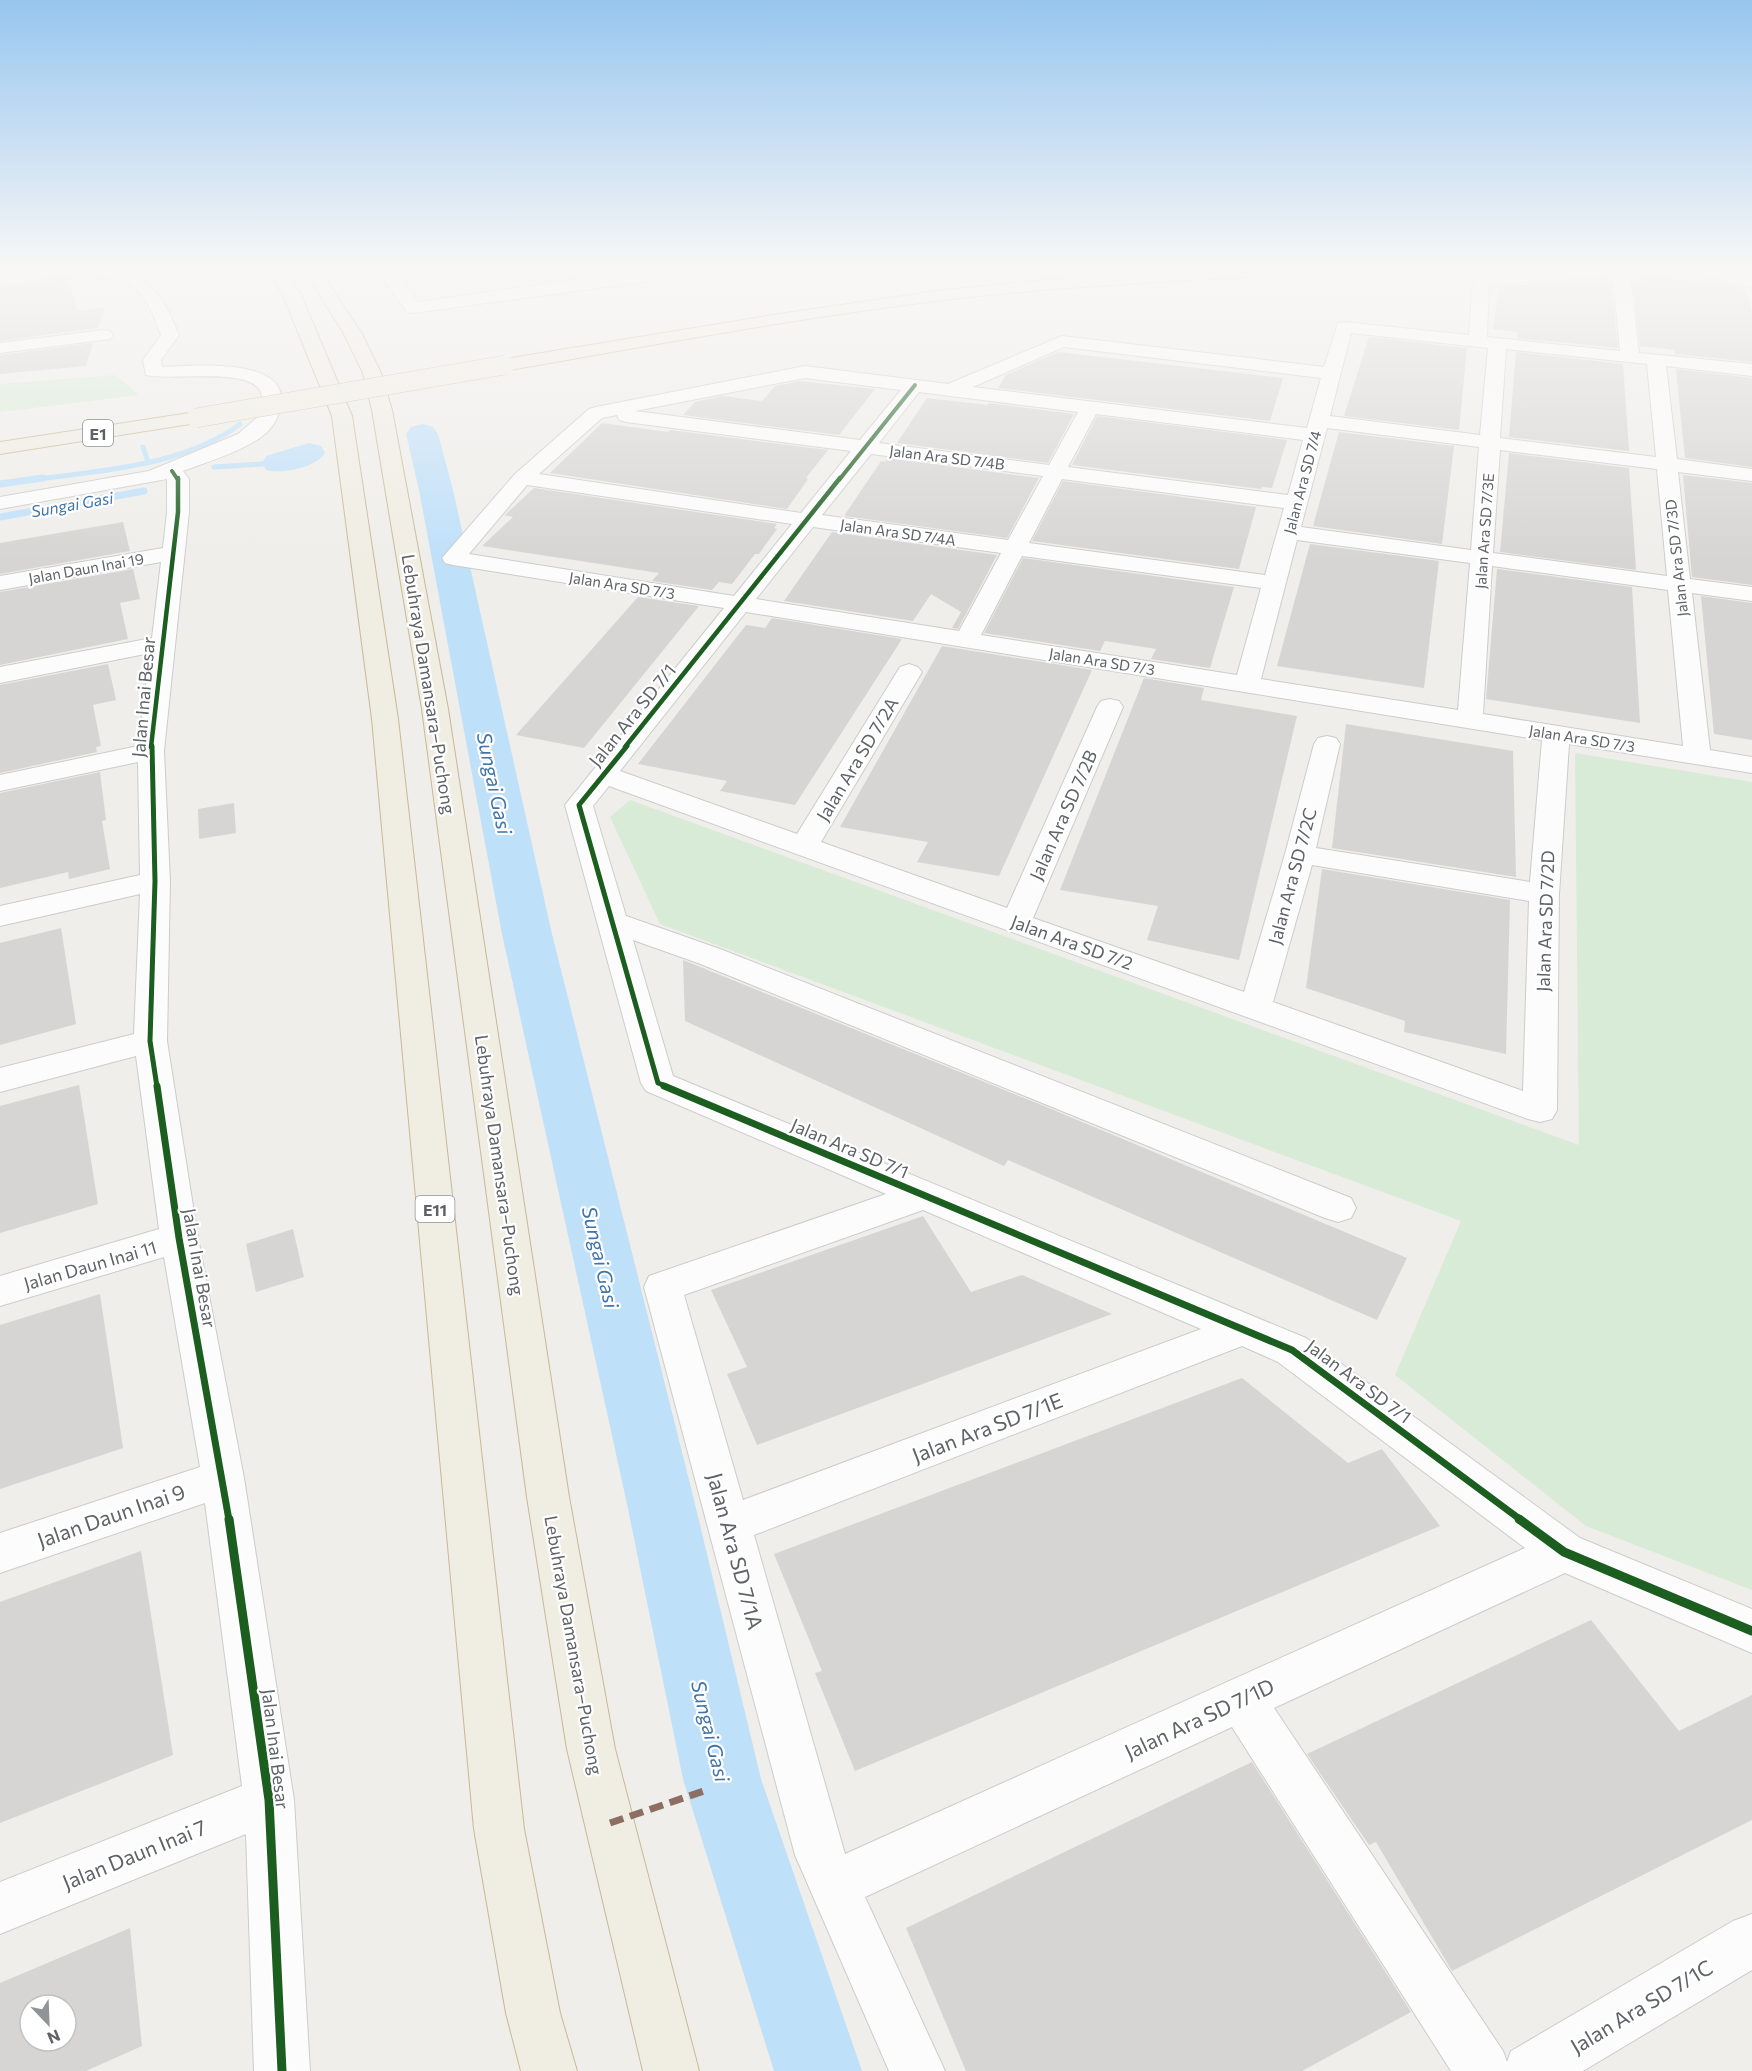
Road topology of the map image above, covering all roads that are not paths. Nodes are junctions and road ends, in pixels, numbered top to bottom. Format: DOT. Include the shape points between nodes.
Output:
graph roads {
  1 [pos="208,366"];
  2 [pos="321,366"];
  3 [pos="368,366"];
  4 [pos="452,366"];
  5 [pos="1006,366"];
  6 [pos="1264,366"];
  7 [pos="1334,366"];
  8 [pos="1488,366"];
  9 [pos="1657,366"];
  10 [pos="1710,366"];
  11 [pos="153,367"];
  12 [pos="215,370"];
  13 [pos="1752,370"];
  14 [pos="1332,374"];
  15 [pos="915,385"];
  16 [pos="951,390"];
  17 [pos="1090,406"];
  18 [pos="196,410"];
  19 [pos="596,413"];
  20 [pos="1317,428"];
  21 [pos="0,430"];
  22 [pos="1490,442"];
  23 [pos="866,447"];
  24 [pos="0,448"];
  25 [pos="1667,464"];
  26 [pos="172,471"];
  27 [pos="1055,472"];
  28 [pos="1752,475"];
  29 [pos="522,478"];
  30 [pos="0,503"];
  31 [pos="1296,503"];
  32 [pos="807,520"];
  33 [pos="1289,532"];
  34 [pos="1014,548"];
  35 [pos="172,553"];
  36 [pos="1482,557"];
  37 [pos="0,583"];
  38 [pos="1275,583"];
  39 [pos="1679,584"];
  40 [pos="1752,594"];
  41 [pos="740,604"];
  42 [pos="966,640"];
  43 [pos="163,643"];
  44 [pos="909,672"];
  45 [pos="0,675"];
  46 [pos="1247,684"];
  47 [pos="1110,707"];
  48 [pos="1470,720"];
  49 [pos="1556,734"];
  50 [pos="1327,744"];
  51 [pos="151,751"];
  52 [pos="1697,756"];
  53 [pos="1752,765"];
  54 [pos="604,774"];
  55 [pos="0,783"];
  56 [pos="804,846"];
  57 [pos="1300,854"];
  58 [pos="155,881"];
  59 [pos="1544,894"];
  60 [pos="0,916"];
  61 [pos="612,921"];
  62 [pos="1016,922"];
  63 [pos="1255,1008"];
  64 [pos="150,1041"];
  65 [pos="0,1080"];
  66 [pos="1540,1110"];
  67 [pos="925,1195"];
  68 [pos="1338,1208"];
  69 [pos="179,1238"];
  70 [pos="0,1291"];
  71 [pos="1244,1329"];
  72 [pos="223,1478"];
  73 [pos="729,1525"];
  74 [pos="1564,1551"];
  75 [pos="0,1553"];
  76 [pos="1752,1631"];
  77 [pos="1241,1699"];
  78 [pos="269,1800"];
  79 [pos="834,1885"];
  80 [pos="0,1908"];
  81 [pos="1752,1940"];
  82 [pos="282,2071"];
  83 [pos="549,2071"];
  84 [pos="671,2071"];
  85 [pos="917,2071"];
  86 [pos="1483,2071"];
  87 [pos="1531,2071"];
  1 -- 12 [label="street"];
  2 -- 83 [label="highway, E11" via="342,416 385,719 499,1829 533,2013"];
  3 -- 84 [label="highway, Lebuhraya Damansara–Puchong" via="382,410 435,709 546,1485 591,1749"];
  4 -- 18 [label="highway, E1, bridge"];
  5 -- 16 [label="street"];
  6 -- 14 [label="street"];
  7 -- 14 [label="street, Jalan Ara SD 7/4"];
  8 -- 22 [label="street, Jalan Ara SD 7/3E"];
  9 -- 25 [label="street, Jalan Ara SD 7/3D"];
  10 -- 13 [label="street, Jalan Ara SD 7/4"];
  11 -- 12 [label="street" via="156,373"];
  12 -- 26 [label="street" via="245,374 267,385 273,402 269,416 255,432"];
  14 -- 20 [label="street, Jalan Ara SD 7/4"];
  15 -- 16 [label="street"];
  15 -- 19 [label="street" via="806,372"];
  15 -- 23 [label="street, Jalan Ara SD 7/1"];
  16 -- 17 [label="street"];
  17 -- 20 [label="street"];
  17 -- 27 [label="street"];
  18 -- 21 [label="highway, E1"];
  18 -- 24 [label="highway, E1"];
  19 -- 23 [label="street, Jalan Ara SD 7/4B"];
  19 -- 29 [label="street"];
  20 -- 22 [label="street"];
  20 -- 31 [label="street, Jalan Ara SD 7/4"];
  22 -- 25 [label="street"];
  22 -- 36 [label="street, Jalan Ara SD 7/3E"];
  23 -- 27 [label="street, Jalan Ara SD 7/4B"];
  23 -- 32 [label="street, Jalan Ara SD 7/1"];
  25 -- 28 [label="street"];
  25 -- 39 [label="street, Jalan Ara SD 7/3D"];
  26 -- 30 [label="street"];
  26 -- 35 [label="street, Jalan Inai Besar" via="178,479 178,512"];
  27 -- 31 [label="street, Jalan Ara SD 7/4B"];
  27 -- 34 [label="street"];
  29 -- 32 [label="street, Jalan Ara SD 7/4A"];
  29 -- 41 [label="street, Jalan Ara SD 7/3" via="453,558"];
  31 -- 33 [label="street, Jalan Ara SD 7/4"];
  32 -- 34 [label="street, Jalan Ara SD 7/4A"];
  32 -- 41 [label="street, Jalan Ara SD 7/1"];
  33 -- 36 [label="street"];
  33 -- 38 [label="street, Jalan Ara SD 7/4"];
  34 -- 38 [label="street, Jalan Ara SD 7/4A"];
  34 -- 42 [label="street"];
  35 -- 37 [label="street, Jalan Daun Inai 19"];
  35 -- 43 [label="street, Jalan Inai Besar"];
  36 -- 39 [label="street"];
  36 -- 48 [label="street, Jalan Ara SD 7/3E"];
  38 -- 46 [label="street, Jalan Ara SD 7/4"];
  39 -- 40 [label="street"];
  39 -- 52 [label="street, Jalan Ara SD 7/3D"];
  41 -- 42 [label="street, Jalan Ara SD 7/3"];
  41 -- 54 [label="street, Jalan Ara SD 7/1"];
  42 -- 46 [label="street, Jalan Ara SD 7/3"];
  43 -- 45 [label="street"];
  43 -- 51 [label="street, Jalan Inai Besar"];
  44 -- 56 [label="street, Jalan Ara SD 7/2A"];
  46 -- 48 [label="street, Jalan Ara SD 7/3"];
  47 -- 62 [label="street, Jalan Ara SD 7/2B"];
  48 -- 49 [label="street, Jalan Ara SD 7/3"];
  49 -- 52 [label="street, Jalan Ara SD 7/3"];
  49 -- 59 [label="street, Jalan Ara SD 7/2D"];
  50 -- 57 [label="street, Jalan Ara SD 7/2C"];
  51 -- 55 [label="street"];
  51 -- 58 [label="street, Jalan Inai Besar"];
  52 -- 53 [label="street, Jalan Ara SD 7/3"];
  54 -- 56 [label="street, Jalan Ara SD 7/2"];
  54 -- 61 [label="street, Jalan Ara SD 7/1" via="579,805"];
  56 -- 62 [label="street, Jalan Ara SD 7/2"];
  57 -- 59 [label="street"];
  57 -- 63 [label="street, Jalan Ara SD 7/2C"];
  58 -- 60 [label="street"];
  58 -- 64 [label="street, Jalan Inai Besar"];
  59 -- 66 [label="street, Jalan Ara SD 7/2D"];
  61 -- 67 [label="street, Jalan Ara SD 7/1" via="658,1083"];
  61 -- 68 [label="street" via="709,956"];
  62 -- 63 [label="street, Jalan Ara SD 7/2"];
  63 -- 66 [label="street, Jalan Ara SD 7/2"];
  64 -- 65 [label="street"];
  64 -- 69 [label="street, Jalan Inai Besar"];
  67 -- 71 [label="street, Jalan Ara SD 7/1"];
  67 -- 73 [label="street, Jalan Ara SD 7/1A" via="663,1287"];
  69 -- 70 [label="street, Jalan Daun Inai 11"];
  69 -- 72 [label="street, Jalan Inai Besar"];
  71 -- 73 [label="street, Jalan Ara SD 7/1E"];
  71 -- 74 [label="street, Jalan Ara SD 7/1" via="1292,1350"];
  72 -- 75 [label="street, Jalan Daun Inai 9"];
  72 -- 78 [label="street, Jalan Inai Besar"];
  73 -- 79 [label="street, Jalan Ara SD 7/1A" via="820,1855"];
  74 -- 76 [label="street, Jalan Ara SD 7/1"];
  74 -- 77 [label="street, Jalan Ara SD 7/1D"];
  77 -- 79 [label="street, Jalan Ara SD 7/1D"];
  77 -- 86 [label="street"];
  78 -- 80 [label="street, Jalan Daun Inai 7"];
  78 -- 82 [label="street, Jalan Inai Besar"];
  79 -- 85 [label="street, Jalan Ara SD 7/1A"];
  81 -- 87 [label="street, Jalan Ara SD 7/1C"];
}
